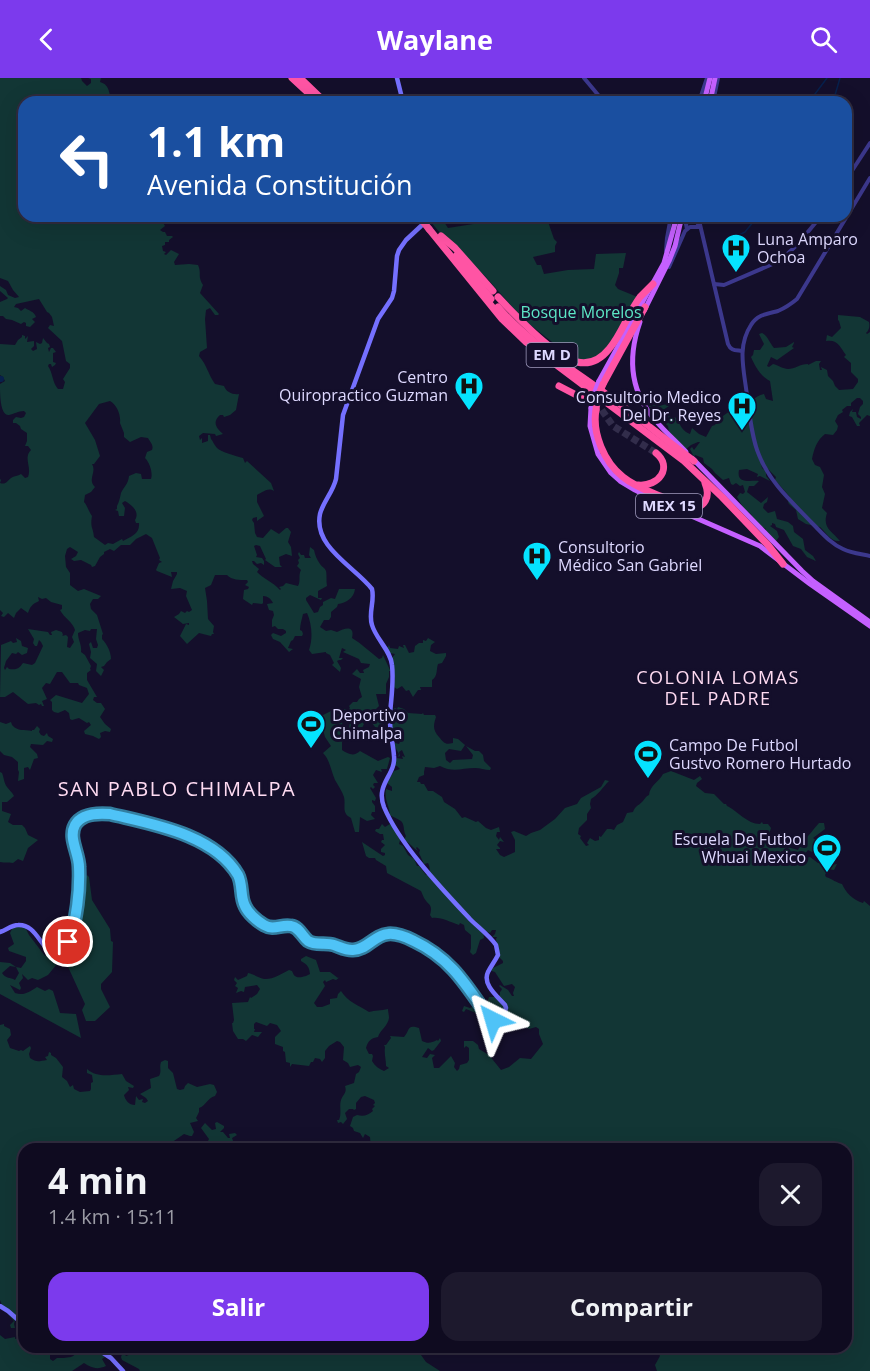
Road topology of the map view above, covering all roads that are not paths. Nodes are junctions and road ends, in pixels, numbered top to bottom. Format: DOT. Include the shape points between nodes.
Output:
graph roads {
  1 [pos="292,78"];
  2 [pos="300,78"];
  3 [pos="397,78"];
  4 [pos="584,78"];
  5 [pos="709,78"];
  6 [pos="717,78"];
  7 [pos="312,96"];
  8 [pos="319,96"];
  9 [pos="402,96"];
  10 [pos="599,96"];
  11 [pos="702,96"];
  12 [pos="705,96"];
  13 [pos="712,96"];
  14 [pos="870,143"];
  15 [pos="852,171"];
  16 [pos="870,178"];
  17 [pos="852,207"];
  18 [pos="426,222"];
  19 [pos="426,222"];
  20 [pos="670,222"];
  21 [pos="675,222"];
  22 [pos="681,222"];
  23 [pos="686,222"];
  24 [pos="697,222"];
  25 [pos="699,222"];
  26 [pos="816,222"];
  27 [pos="843,222"];
  28 [pos="430,227"];
  29 [pos="700,227"];
  30 [pos="687,229"];
  31 [pos="441,236"];
  32 [pos="666,259"];
  33 [pos="664,274"];
  34 [pos="654,284"];
  35 [pos="714,284"];
  36 [pos="645,307"];
  37 [pos="742,351"];
  38 [pos="601,383"];
  39 [pos="559,386"];
  40 [pos="584,399"];
  41 [pos="593,409"];
  42 [pos="656,453"];
  43 [pos="694,460"];
  44 [pos="703,478"];
  45 [pos="633,483"];
  46 [pos="870,556"];
  47 [pos="783,564"];
  48 [pos="870,622"];
  49 [pos="870,626"];
  50 [pos="0,932"];
  51 [pos="0,1306"];
  52 [pos="18,1320"];
  53 [pos="103,1353"];
  54 [pos="123,1371"];
  1 -- 7 [label="highway"];
  2 -- 8 [label="highway"];
  3 -- 9 [label="main road"];
  4 -- 10 [label="street"];
  5 -- 11 [label="street"];
  5 -- 12 [label="main road"];
  6 -- 13 [label="main road"];
  14 -- 15 [label="street"];
  16 -- 17 [label="street"];
  18 -- 50 [label="main road" via="399,250 392,298 378,319 343,412 336,479 319,524 327,544 372,589 372,624 392,661 389,718 394,761 382,792 384,806 408,847 496,945 498,955 487,974 487,982 505,1005 503,1016 496,1021 487,1015 440,956 409,938 391,933 351,951 310,942 291,926 270,928 245,906 240,879 222,856 167,828 106,814 87,816 73,828 79,864 77,896 72,932 62,950 52,953 35,933 20,925"];
  19 -- 28 [label="highway, EM D, bridge"];
  20 -- 32 [label="street"];
  21 -- 32 [label="main road"];
  22 -- 33 [label="main road, MEX 15"];
  23 -- 30 [label="street"];
  24 -- 29 [label="street"];
  25 -- 29 [label="street"];
  26 -- 35 [label="street" via="775,263 724,285"];
  27 -- 37 [label="street" via="797,299 753,321"];
  28 -- 31 [label="highway, EM D"];
  28 -- 44 [label="highway, EM D" via="495,310 526,342"];
  29 -- 30 [label="street"];
  29 -- 35 [label="street"];
  30 -- 33 [label="street"];
  31 -- 34 [label="highway" via="517,317 576,362 599,360 640,298"];
  31 -- 43 [label="highway, EM D" via="515,325"];
  32 -- 34 [label="main road"];
  33 -- 36 [label="main road, MEX 15"];
  34 -- 38 [label="main road"];
  35 -- 37 [label="street" via="730,348"];
  36 -- 38 [label="highway"];
  36 -- 43 [label="main road, MEX 15" via="632,356 638,393 657,423"];
  37 -- 46 [label="street" via="748,406 758,453 767,471 831,542"];
  38 -- 41 [label="highway, bridge"];
  39 -- 40 [label="highway"];
  41 -- 45 [label="highway" via="603,452 615,469"];
  41 -- 47 [label="main road, MEX 15" via="590,426 598,454 610,473 657,501 760,546"];
  42 -- 45 [label="highway" via="663,466 658,479 647,486"];
  43 -- 48 [label="main road, MEX 15" via="813,582"];
  44 -- 45 [label="highway" via="708,495 702,506 691,509"];
  44 -- 47 [label="highway, EM D"];
  47 -- 49 [label="main road, MEX 15"];
  51 -- 52 [label="main road"];
  53 -- 54 [label="main road"];
}
